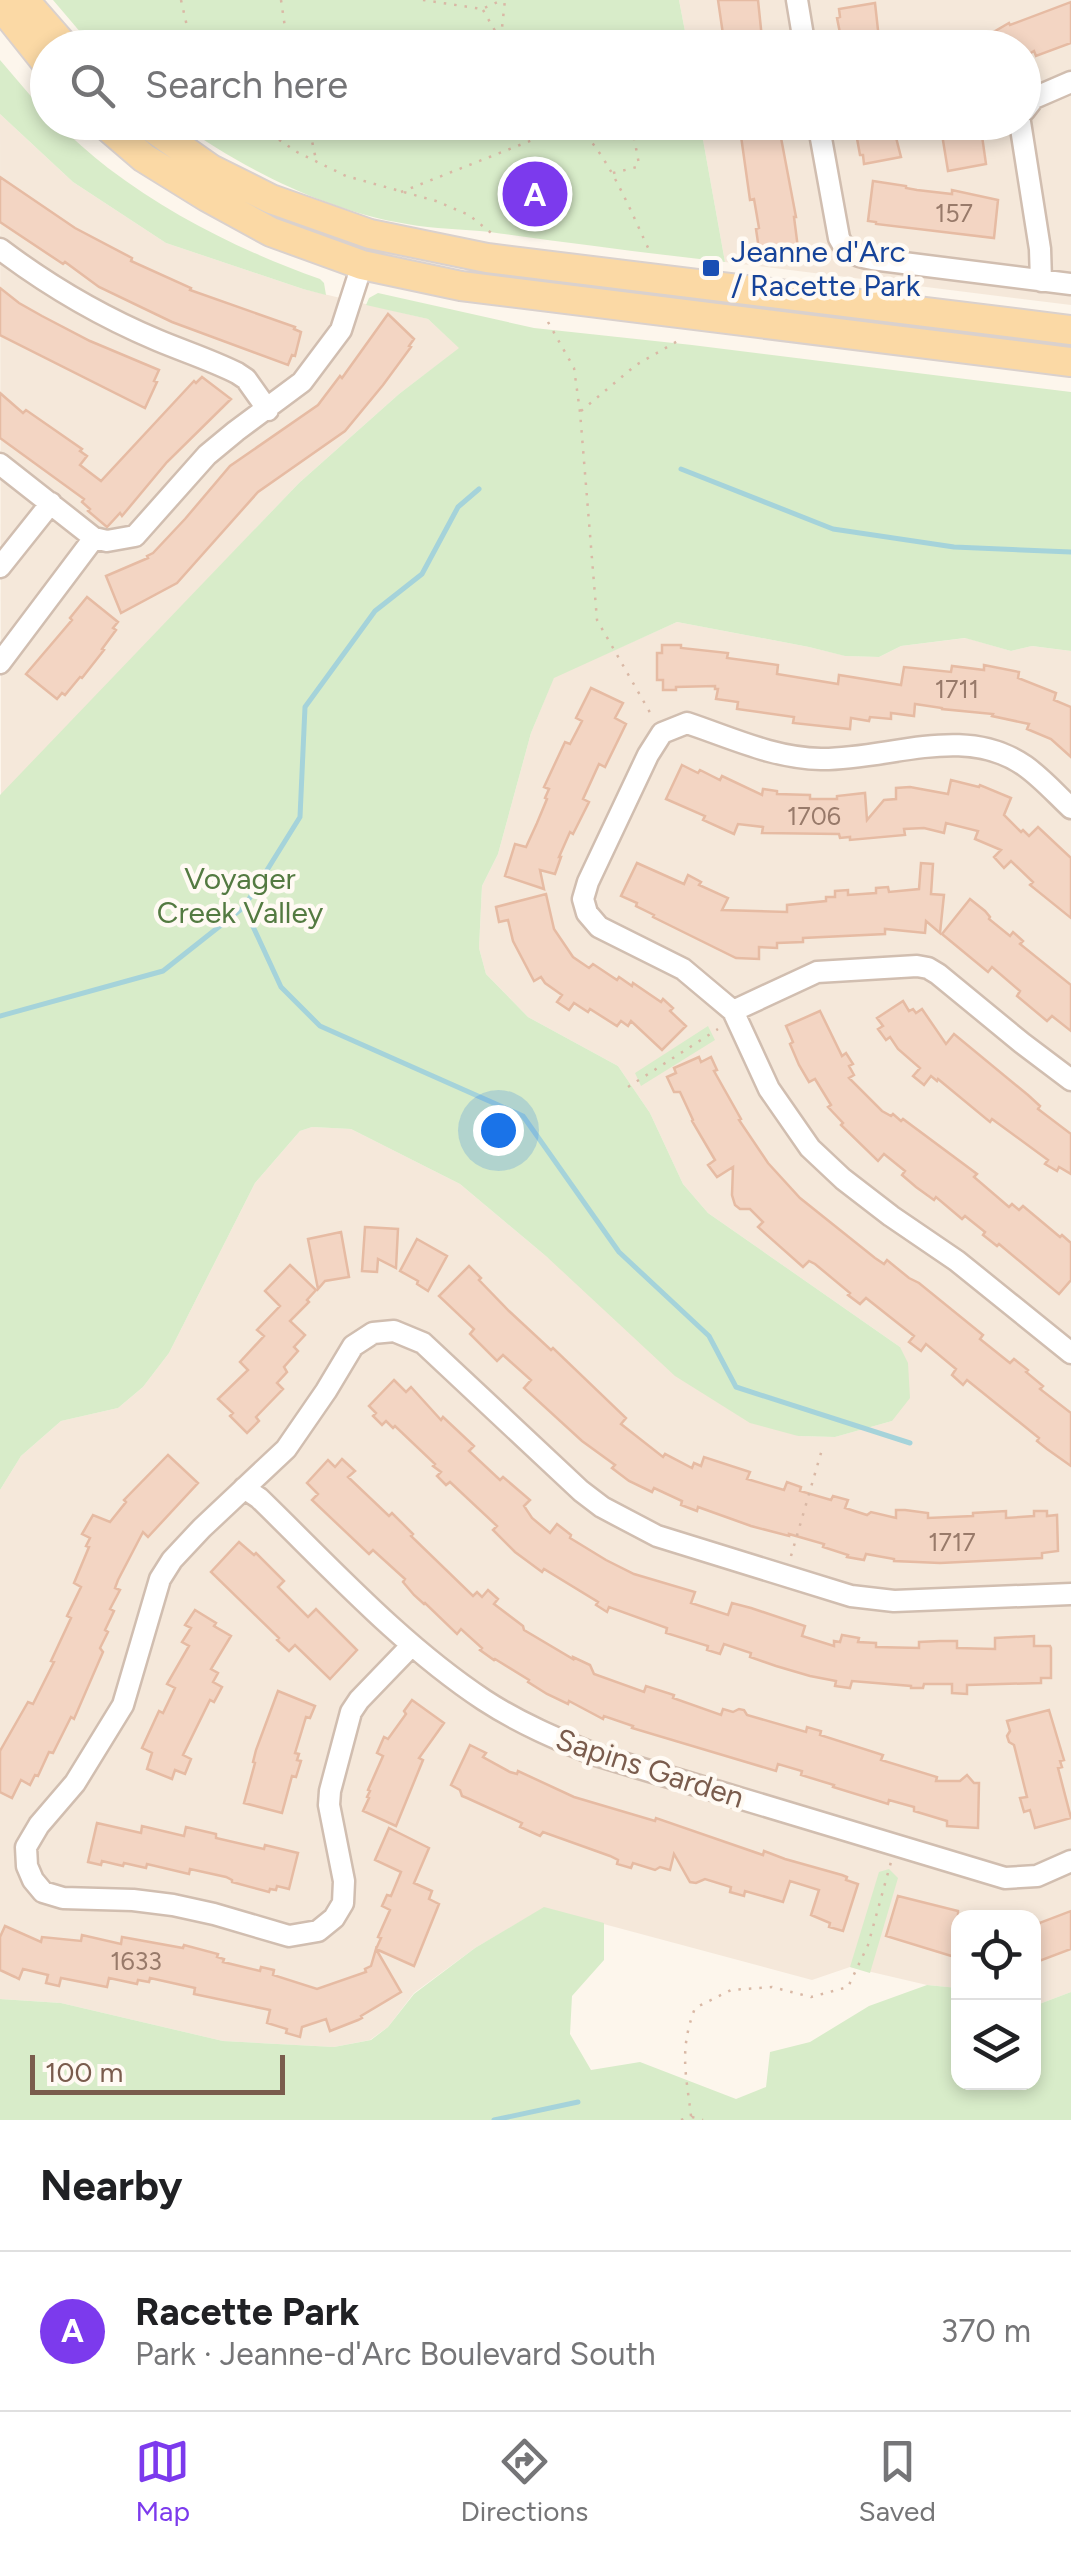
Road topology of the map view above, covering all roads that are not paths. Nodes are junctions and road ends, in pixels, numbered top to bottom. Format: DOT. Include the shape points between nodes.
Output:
graph roads {
  1 [pos="24,0"];
  2 [pos="797,0"];
  3 [pos="0,5"];
  4 [pos="50,30"];
  5 [pos="802,30"];
  6 [pos="30,42"];
  7 [pos="1071,82"];
  8 [pos="1041,95"];
  9 [pos="123,140"];
  10 [pos="170,140"];
  11 [pos="821,140"];
  12 [pos="1023,140"];
  13 [pos="370,234"];
  14 [pos="0,249"];
  15 [pos="362,265"];
  16 [pos="1041,281"];
  17 [pos="1071,284"];
  18 [pos="1071,330"];
  19 [pos="1071,362"];
  20 [pos="268,410"];
  21 [pos="0,464"];
  22 [pos="51,503"];
  23 [pos="94,538"];
  24 [pos="0,568"];
  25 [pos="0,663"];
  26 [pos="1071,808"];
  27 [pos="734,1014"];
  28 [pos="1071,1080"];
  29 [pos="1071,1353"];
  30 [pos="244,1488"];
  31 [pos="1071,1594"];
  32 [pos="412,1645"];
  33 [pos="1071,1862"];
  1 -- 4 [label="main road"];
  2 -- 5 [label="street"];
  3 -- 6 [label="main road"];
  7 -- 8 [label="street"];
  9 -- 15 [label="main road" via="271,232"];
  10 -- 13 [label="main road" via="272,199"];
  11 -- 16 [label="street" via="843,248 872,259"];
  12 -- 16 [label="street"];
  13 -- 15 [label="main road"];
  13 -- 18 [label="main road" via="487,258"];
  14 -- 20 [label="street" via="95,311 238,372"];
  15 -- 19 [label="main road" via="461,286"];
  15 -- 20 [label="street" via="341,330 302,382"];
  16 -- 17 [label="street"];
  20 -- 23 [label="street" via="207,456 136,536"];
  21 -- 22 [label="street"];
  22 -- 23 [label="street"];
  22 -- 24 [label="street"];
  23 -- 25 [label="street"];
  26 -- 27 [label="street" via="1025,766 964,744 821,759 772,753 687,723 662,733 583,898 599,927 684,969"];
  27 -- 28 [label="street" via="817,972 916,966 938,974"];
  27 -- 29 [label="street" via="769,1089 810,1148"];
  30 -- 31 [label="street" via="286,1449 353,1346 394,1330 424,1343 602,1508 656,1536 852,1596"];
  30 -- 32 [label="street, Sapins Garden"];
  30 -- 32 [label="street" via="165,1569 124,1705 75,1783 31,1836 27,1866 42,1892 173,1905 290,1936 318,1931 342,1903 329,1805 351,1712"];
  32 -- 33 [label="street, Sapins Garden" via="513,1718 596,1755 1005,1878 1037,1876"];
}
